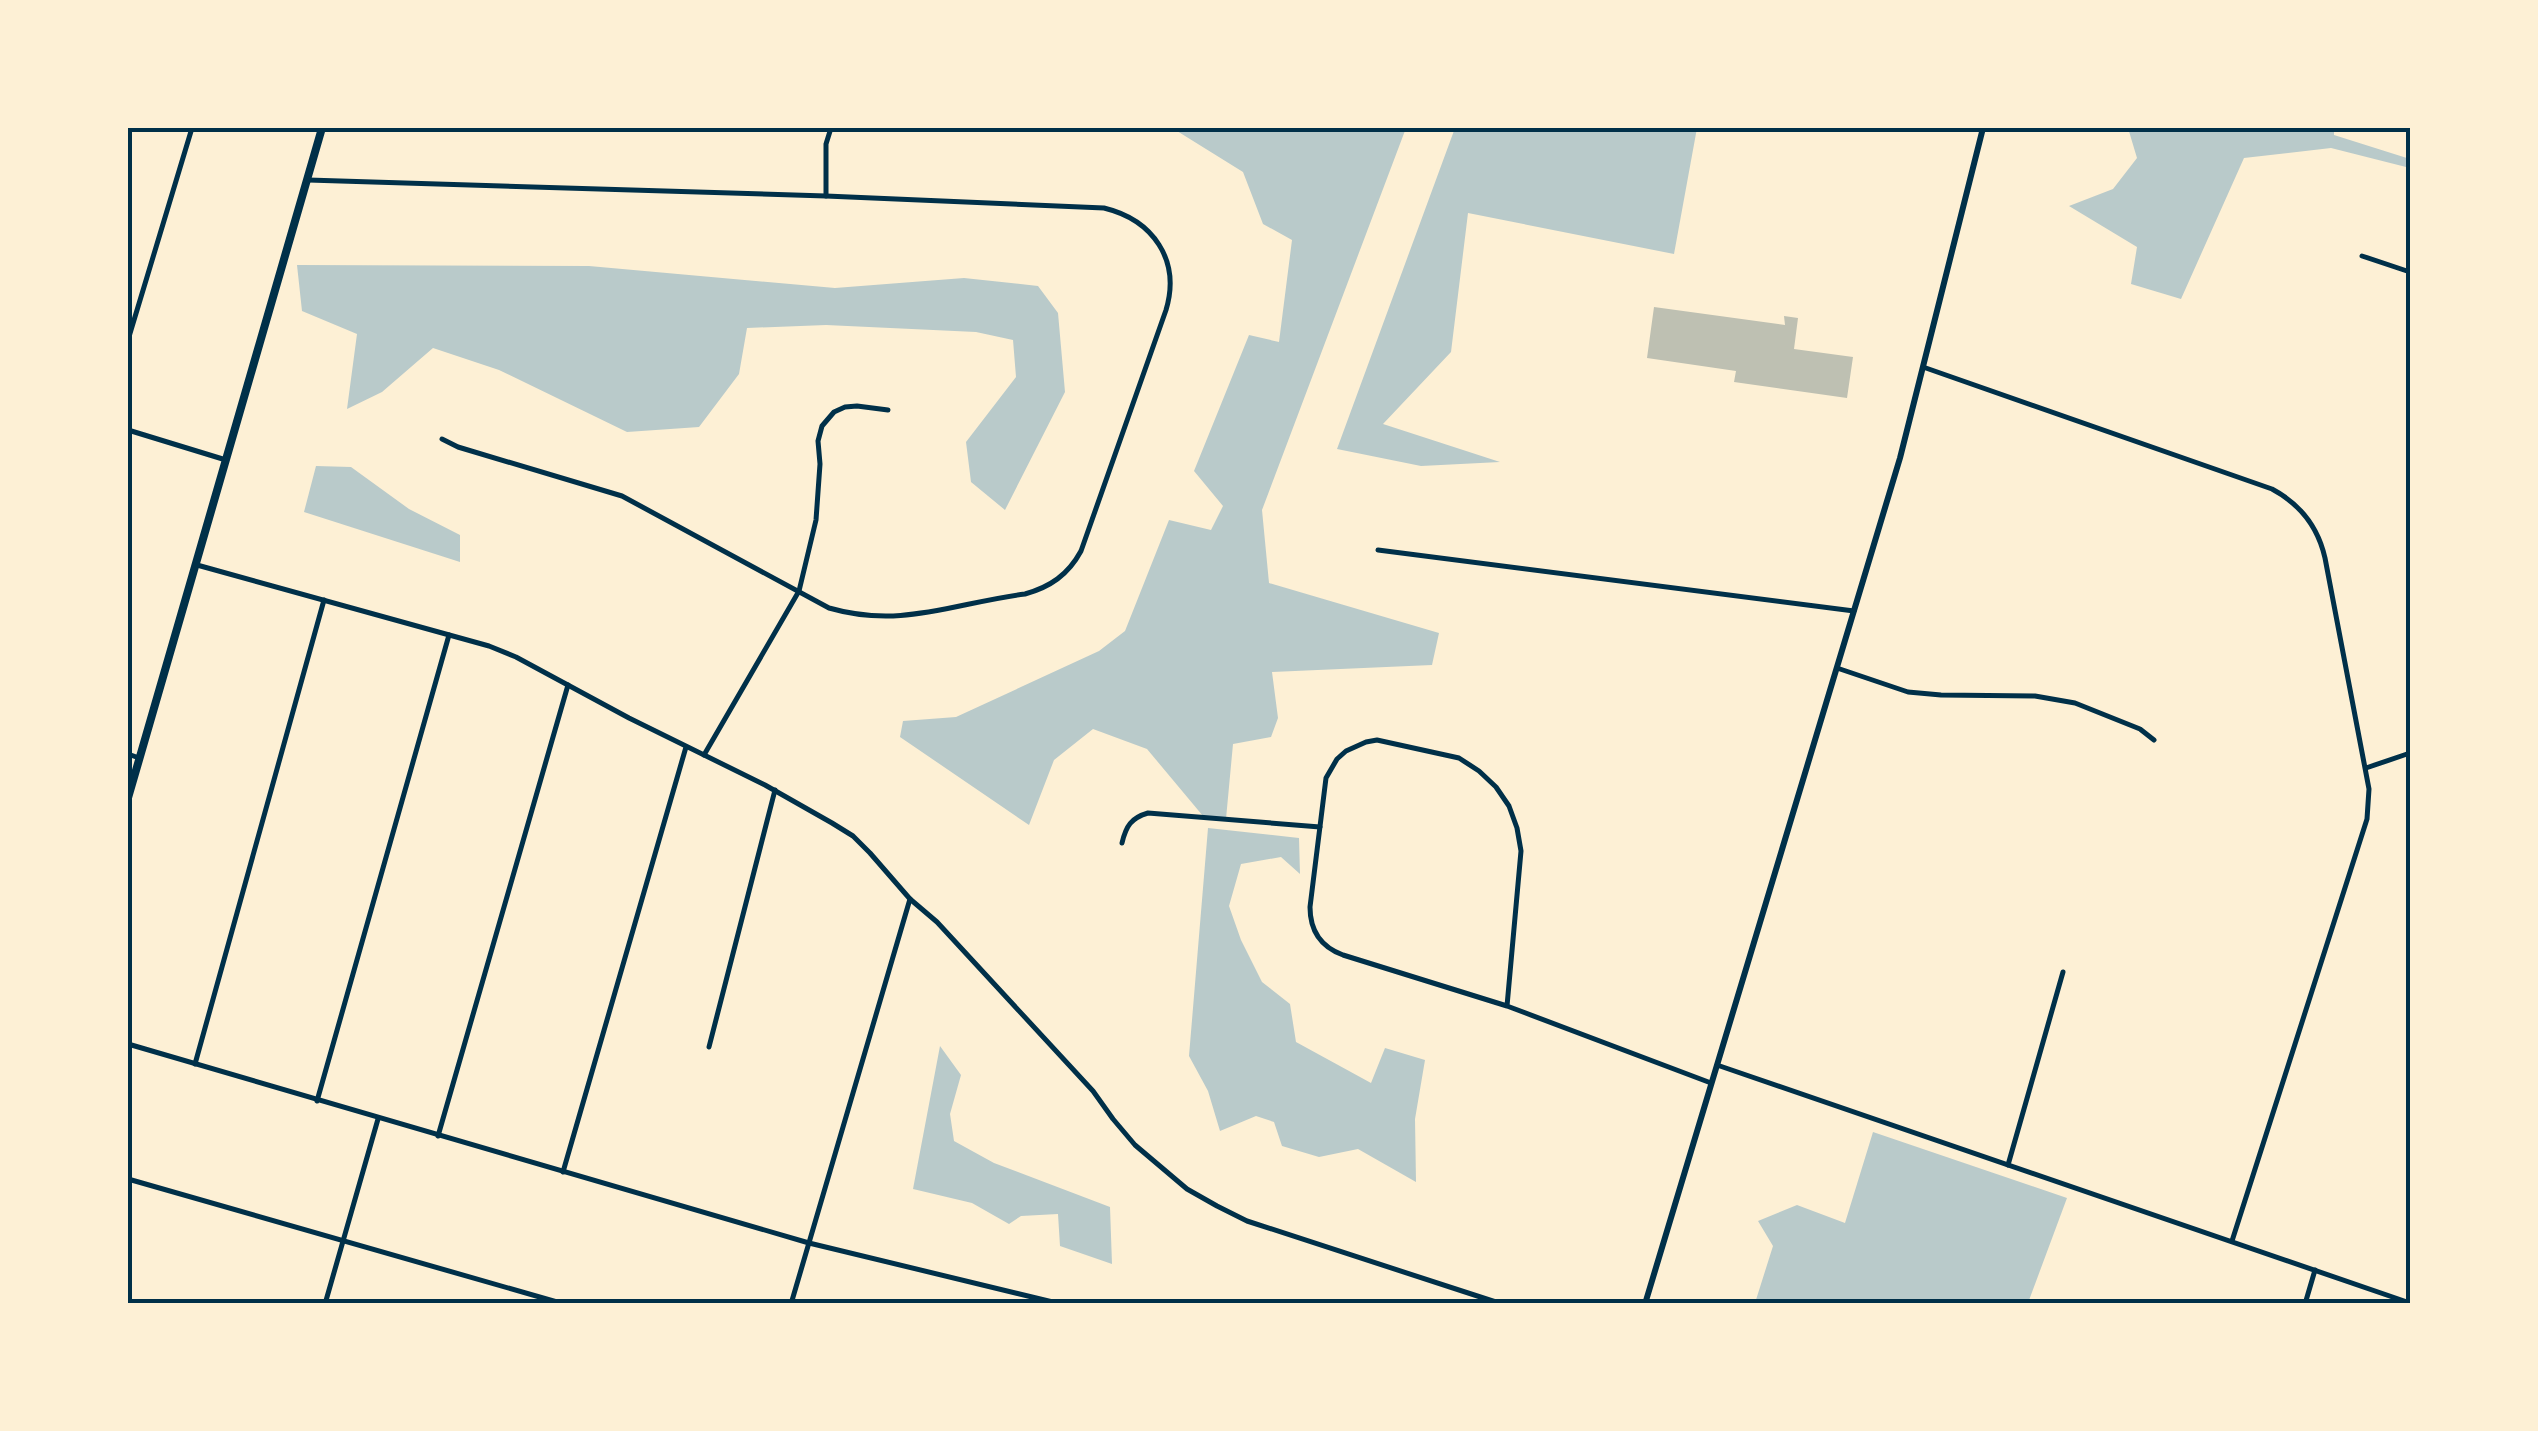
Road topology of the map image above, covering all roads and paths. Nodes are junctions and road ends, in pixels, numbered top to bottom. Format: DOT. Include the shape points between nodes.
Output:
graph roads {
  1 [pos="192,128"];
  2 [pos="322,128"];
  3 [pos="831,128"];
  4 [pos="1983,128"];
  5 [pos="308,180"];
  6 [pos="826,196"];
  7 [pos="2362,256"];
  8 [pos="2410,272"];
  9 [pos="128,340"];
  10 [pos="1923,367"];
  11 [pos="888,410"];
  12 [pos="128,430"];
  13 [pos="442,439"];
  14 [pos="226,460"];
  15 [pos="1378,550"];
  16 [pos="195,564"];
  17 [pos="798,592"];
  18 [pos="324,600"];
  19 [pos="1854,611"];
  20 [pos="450,635"];
  21 [pos="1836,668"];
  22 [pos="568,685"];
  23 [pos="2154,740"];
  24 [pos="686,746"];
  25 [pos="2410,753"];
  26 [pos="128,754"];
  27 [pos="704,755"];
  28 [pos="139,758"];
  29 [pos="2365,769"];
  30 [pos="776,790"];
  31 [pos="128,798"];
  32 [pos="1320,827"];
  33 [pos="1122,842"];
  34 [pos="910,899"];
  35 [pos="2063,972"];
  36 [pos="1508,1006"];
  37 [pos="128,1044"];
  38 [pos="709,1047"];
  39 [pos="195,1064"];
  40 [pos="1717,1065"];
  41 [pos="1711,1084"];
  42 [pos="317,1101"];
  43 [pos="378,1119"];
  44 [pos="438,1136"];
  45 [pos="2008,1164"];
  46 [pos="563,1172"];
  47 [pos="128,1179"];
  48 [pos="343,1240"];
  49 [pos="2232,1241"];
  50 [pos="809,1243"];
  51 [pos="2315,1270"];
  52 [pos="1059,1303"];
  53 [pos="2410,1303"];
  54 [pos="325,1304"];
  55 [pos="564,1304"];
  56 [pos="791,1304"];
  57 [pos="1502,1304"];
  58 [pos="1645,1304"];
  59 [pos="2304,1304"];
  1 -- 9 [label="street"];
  2 -- 5 [label="main road"];
  3 -- 6 [label="street"];
  4 -- 10 [label="street"];
  5 -- 6 [label="street"];
  5 -- 14 [label="main road"];
  6 -- 17 [label="street" via="1120,212 1157,241 1170,295 1081,551 1061,577 1025,594 884,618 830,608"];
  7 -- 8 [label="street"];
  10 -- 19 [label="street"];
  10 -- 29 [label="street" via="2263,485 2297,506 2323,548"];
  11 -- 17 [label="street" via="844,408 822,426 816,520"];
  12 -- 14 [label="street"];
  13 -- 17 [label="street" via="622,496"];
  14 -- 16 [label="main road"];
  15 -- 19 [label="street"];
  16 -- 18 [label="street"];
  16 -- 28 [label="main road"];
  17 -- 27 [label="street"];
  18 -- 20 [label="street"];
  18 -- 39 [label="street"];
  19 -- 21 [label="street"];
  20 -- 22 [label="street" via="516,657"];
  20 -- 42 [label="street"];
  21 -- 23 [label="street" via="1908,692 2075,702"];
  21 -- 40 [label="street"];
  22 -- 24 [label="street"];
  22 -- 44 [label="street"];
  24 -- 27 [label="street"];
  24 -- 46 [label="street"];
  25 -- 29 [label="street"];
  26 -- 28 [label="street"];
  27 -- 30 [label="street"];
  28 -- 31 [label="main road"];
  29 -- 49 [label="street" via="2367,819"];
  30 -- 34 [label="street" via="853,836"];
  30 -- 38 [label="street"];
  32 -- 33 [label="street" via="1148,813 1132,820"];
  32 -- 36 [label="street" via="1310,916 1320,941 1334,952"];
  32 -- 36 [label="street" via="1331,768 1366,742 1459,758 1488,778 1509,806 1521,851"];
  34 -- 50 [label="street"];
  34 -- 57 [label="street" via="1093,1091 1135,1145 1187,1189 1248,1221"];
  35 -- 45 [label="street"];
  36 -- 41 [label="street"];
  37 -- 39 [label="street"];
  39 -- 42 [label="street"];
  40 -- 41 [label="street"];
  40 -- 45 [label="street"];
  41 -- 58 [label="street"];
  42 -- 43 [label="street"];
  43 -- 44 [label="street"];
  43 -- 48 [label="street"];
  44 -- 46 [label="street"];
  45 -- 49 [label="street"];
  46 -- 50 [label="street"];
  47 -- 48 [label="street"];
  48 -- 54 [label="street"];
  48 -- 55 [label="street"];
  49 -- 51 [label="street"];
  50 -- 52 [label="street"];
  50 -- 56 [label="street"];
  51 -- 53 [label="street"];
  51 -- 59 [label="street"];
}
